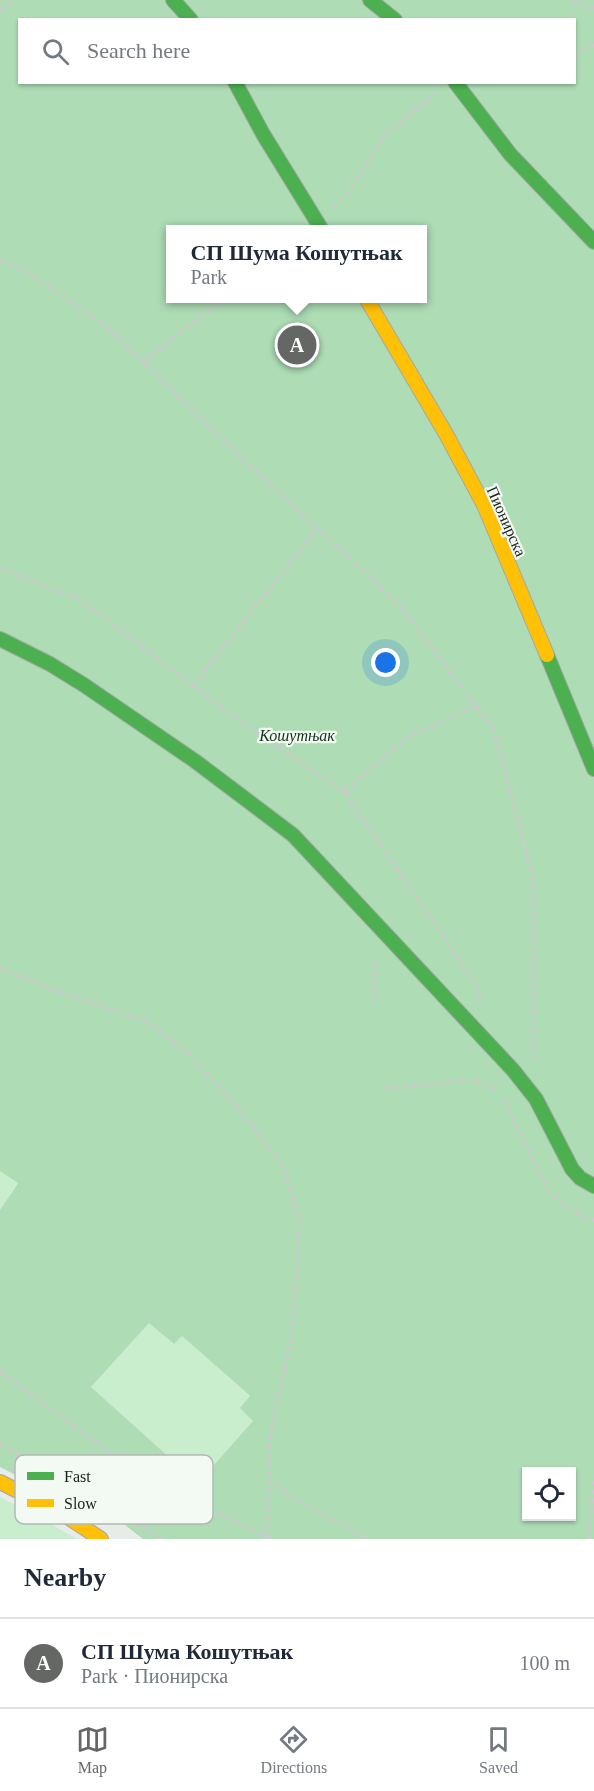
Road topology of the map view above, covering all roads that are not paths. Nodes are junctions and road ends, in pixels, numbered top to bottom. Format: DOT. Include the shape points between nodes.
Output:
graph roads {
  1 [pos="173,0"];
  2 [pos="370,0"];
  3 [pos="189,18"];
  4 [pos="392,18"];
  5 [pos="236,84"];
  6 [pos="457,84"];
  7 [pos="319,225"];
  8 [pos="594,242"];
  9 [pos="369,303"];
  10 [pos="0,639"];
  11 [pos="594,769"];
  12 [pos="594,1186"];
  13 [pos="0,1482"];
  14 [pos="15,1490"];
  15 [pos="78,1524"];
  16 [pos="101,1539"];
  1 -- 3 [label="street"];
  2 -- 4 [label="street"];
  5 -- 7 [label="street"];
  6 -- 8 [label="street" via="510,154"];
  9 -- 11 [label="street, Пионирска" via="484,505"];
  10 -- 12 [label="street" via="84,685 293,835 513,1070 536,1099 572,1169"];
  13 -- 14 [label="street"];
  15 -- 16 [label="street"];
}
